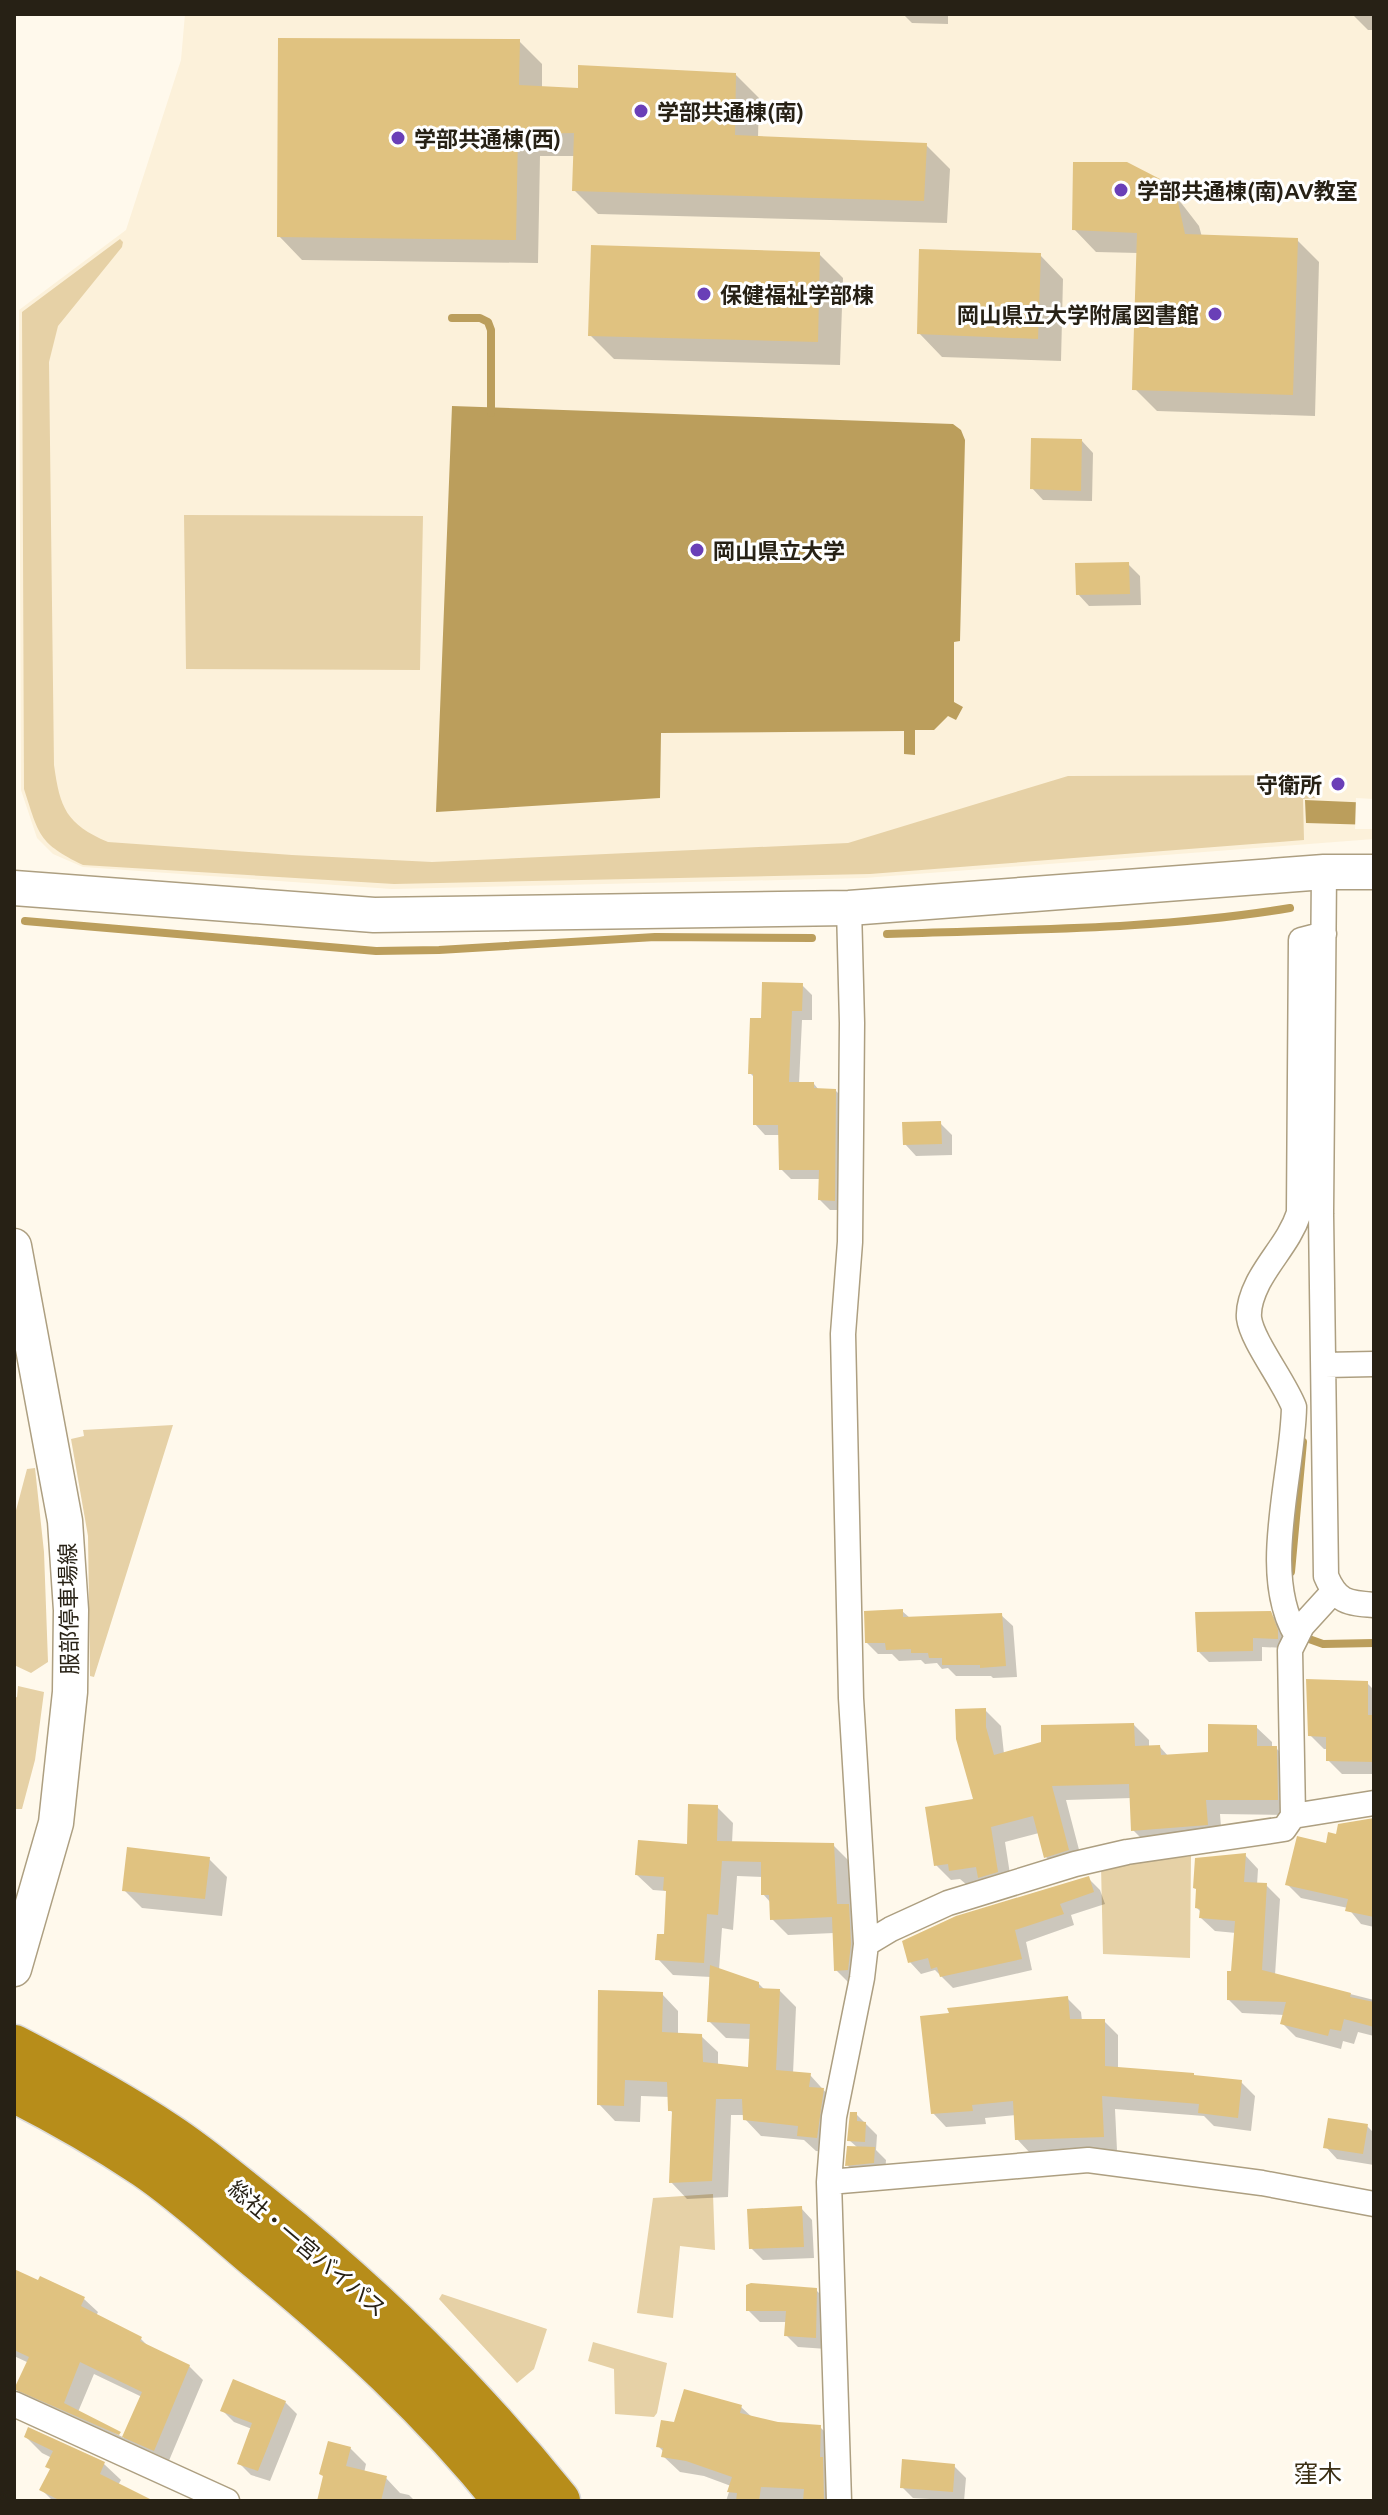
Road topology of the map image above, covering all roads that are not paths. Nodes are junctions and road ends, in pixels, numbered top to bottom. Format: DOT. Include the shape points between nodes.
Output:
graph roads {
  1 [pos="1324,872"];
  2 [pos="1374,872"];
  3 [pos="14,888"];
  4 [pos="849,908"];
  5 [pos="1309,1214"];
  6 [pos="14,1246"];
  7 [pos="1374,1364"];
  8 [pos="1325,1365"];
  9 [pos="1333,1592"];
  10 [pos="1374,1605"];
  11 [pos="1302,1627"];
  12 [pos="1374,1803"];
  13 [pos="1293,1816"];
  14 [pos="866,1944"];
  15 [pos="14,1969"];
  16 [pos="14,2047"];
  17 [pos="14,2090"];
  18 [pos="829,2182"];
  19 [pos="1374,2204"];
  20 [pos="14,2404"];
  21 [pos="227,2501"];
  22 [pos="506,2501"];
  23 [pos="558,2501"];
  24 [pos="839,2501"];
  1 -- 2 [label="street"];
  1 -- 4 [label="street"];
  1 -- 5 [label="street"];
  3 -- 4 [label="street" via="374,915"];
  4 -- 14 [label="street" via="850,1242 843,1334 851,1698"];
  5 -- 8 [label="street"];
  5 -- 11 [label="street" via="1259,1282 1249,1320 1294,1407 1278,1566 1290,1625"];
  6 -- 15 [label="street, 服部停車場線" via="65,1521 71,1610 70,1692 56,1823"];
  7 -- 8 [label="street"];
  8 -- 9 [label="street" via="1326,1576"];
  9 -- 10 [label="street" via="1349,1603"];
  9 -- 11 [label="street"];
  11 -- 13 [label="street" via="1290,1650"];
  12 -- 13 [label="street"];
  13 -- 14 [label="street" via="1284,1829 1075,1864 948,1903"];
  14 -- 18 [label="street" via="834,2117"];
  16 -- 23 [label="highway, 総社・一宮バイパス" via="166,2134 283,2224 434,2361 498,2427"];
  17 -- 22 [label="highway, 総社・一宮バイパス" via="147,2168 329,2316 403,2386"];
  18 -- 19 [label="street" via="1088,2160"];
  18 -- 24 [label="street"];
  20 -- 21 [label="street"];
}
